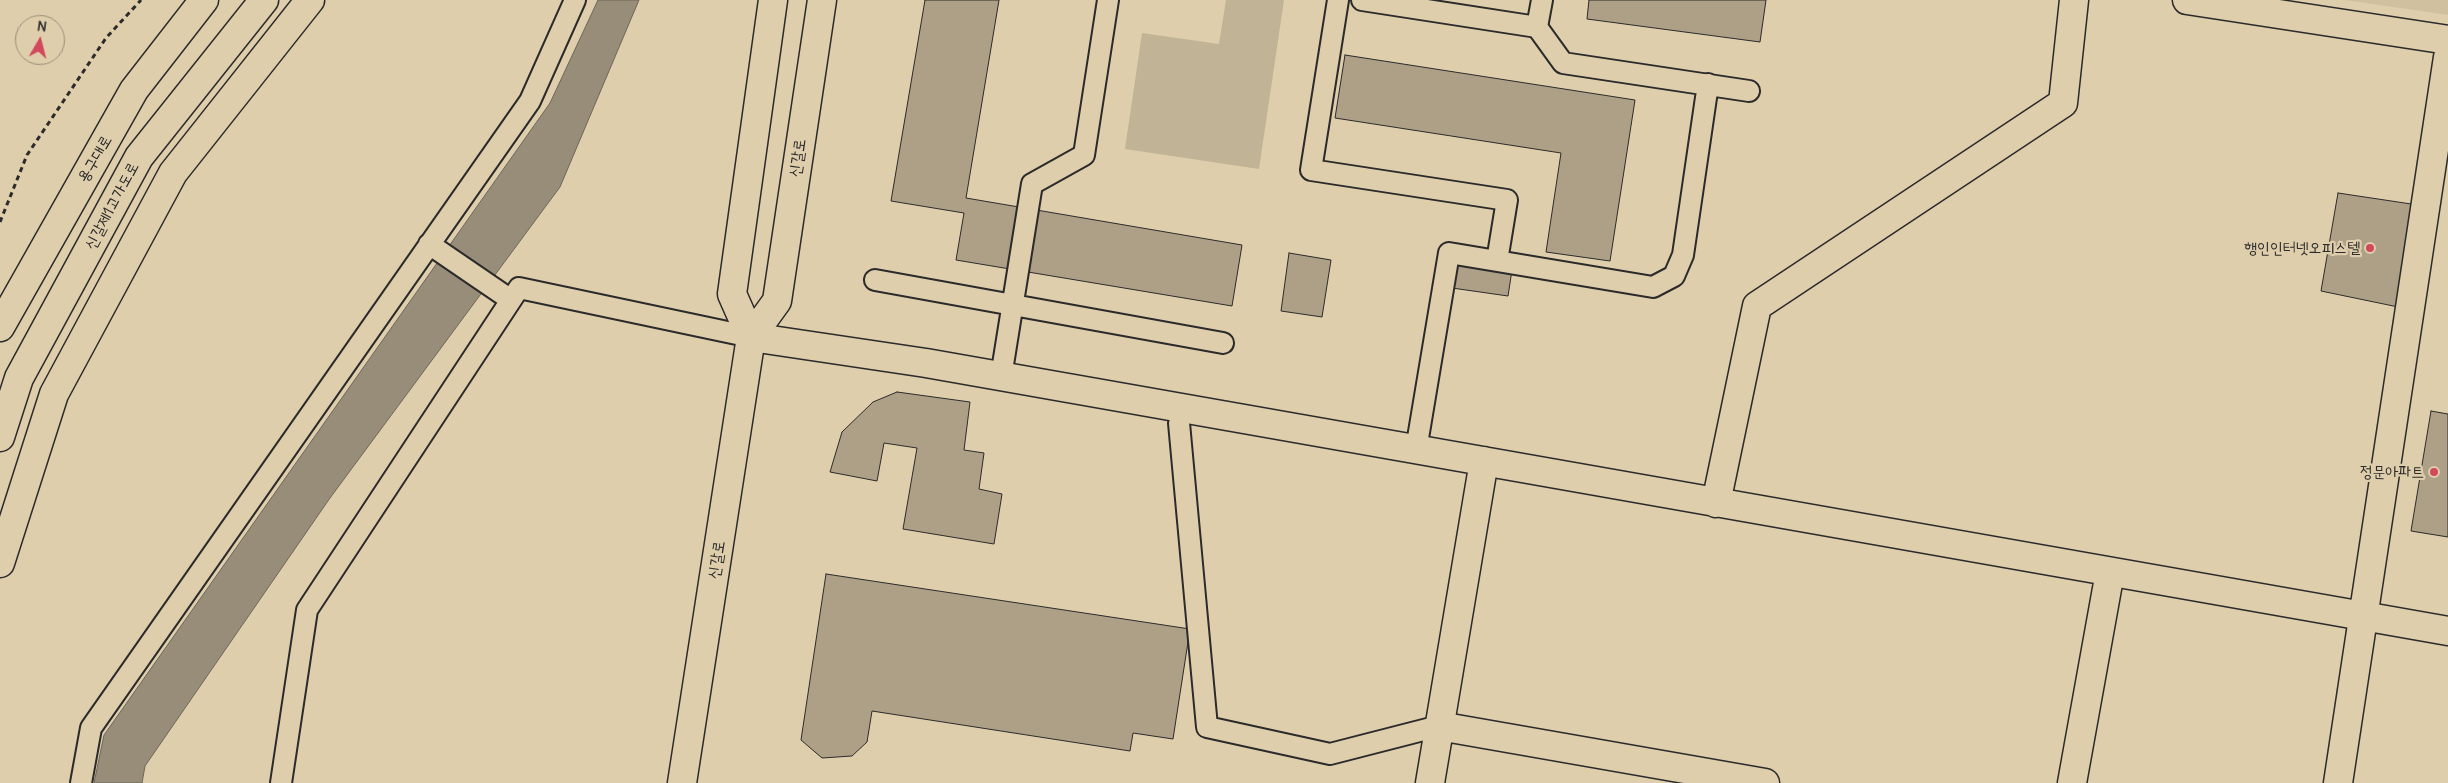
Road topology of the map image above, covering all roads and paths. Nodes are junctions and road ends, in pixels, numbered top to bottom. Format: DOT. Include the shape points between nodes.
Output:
graph roads {
  1 [pos="141,0"];
  2 [pos="204,0"];
  3 [pos="264,0"];
  4 [pos="310,0"];
  5 [pos="575,0"];
  6 [pos="773,0"];
  7 [pos="822,0"];
  8 [pos="1108,0"];
  9 [pos="1338,0"];
  10 [pos="1362,0"];
  11 [pos="1542,0"];
  12 [pos="2074,0"];
  13 [pos="2186,0"];
  14 [pos="1537,27"];
  15 [pos="2448,40"];
  16 [pos="2448,58"];
  17 [pos="1708,84"];
  18 [pos="1749,91"];
  19 [pos="0,222"];
  20 [pos="429,244"];
  21 [pos="1497,261"];
  22 [pos="875,280"];
  23 [pos="511,300"];
  24 [pos="1012,306"];
  25 [pos="0,327"];
  26 [pos="751,337"];
  27 [pos="1223,342"];
  28 [pos="1002,376"];
  29 [pos="1179,423"];
  30 [pos="0,437"];
  31 [pos="1416,450"];
  32 [pos="1484,461"];
  33 [pos="1716,503"];
  34 [pos="0,563"];
  35 [pos="2110,572"];
  36 [pos="2362,616"];
  37 [pos="2448,632"];
  38 [pos="1439,726"];
  39 [pos="82,783"];
  40 [pos="281,783"];
  41 [pos="682,783"];
  42 [pos="1430,783"];
  43 [pos="1765,783"];
  44 [pos="2072,783"];
  45 [pos="2338,783"];
  1 -- 19 [label="path" via="106,38 27,155"];
  2 -- 25 [label="street, 용구대로" via="134,90"];
  3 -- 30 [label="street, 신갈제1고가도로" via="139,157 19,378"];
  4 -- 34 [label="street" via="173,173 54,394"];
  5 -- 20 [label="lane" via="530,101"];
  6 -- 26 [label="street" via="732,294"];
  7 -- 26 [label="street, 신갈로" via="777,301"];
  8 -- 24 [label="lane" via="1084,155 1032,184"];
  9 -- 21 [label="lane" via="1311,170 1507,200"];
  10 -- 14 [label="lane"];
  11 -- 14 [label="lane"];
  12 -- 33 [label="street" via="2063,103 1757,306"];
  13 -- 15 [label="street"];
  14 -- 17 [label="lane" via="1563,63"];
  16 -- 36 [label="street"];
  17 -- 18 [label="lane"];
  17 -- 21 [label="lane" via="1684,255 1674,276 1653,286"];
  20 -- 23 [label="lane"];
  20 -- 39 [label="lane" via="91,728"];
  21 -- 31 [label="lane" via="1449,253"];
  22 -- 24 [label="lane"];
  23 -- 26 [label="lane" via="519,288"];
  23 -- 40 [label="lane" via="307,610"];
  24 -- 27 [label="lane"];
  24 -- 28 [label="lane"];
  26 -- 28 [label="street"];
  26 -- 41 [label="street, 신갈로"];
  28 -- 31 [label="street"];
  29 -- 38 [label="lane" via="1207,727 1330,754"];
  31 -- 32 [label="street"];
  32 -- 33 [label="street"];
  32 -- 38 [label="street"];
  33 -- 35 [label="street"];
  35 -- 36 [label="street"];
  35 -- 44 [label="street"];
  36 -- 37 [label="street"];
  36 -- 45 [label="street"];
  38 -- 42 [label="street"];
  38 -- 43 [label="street"];
}
